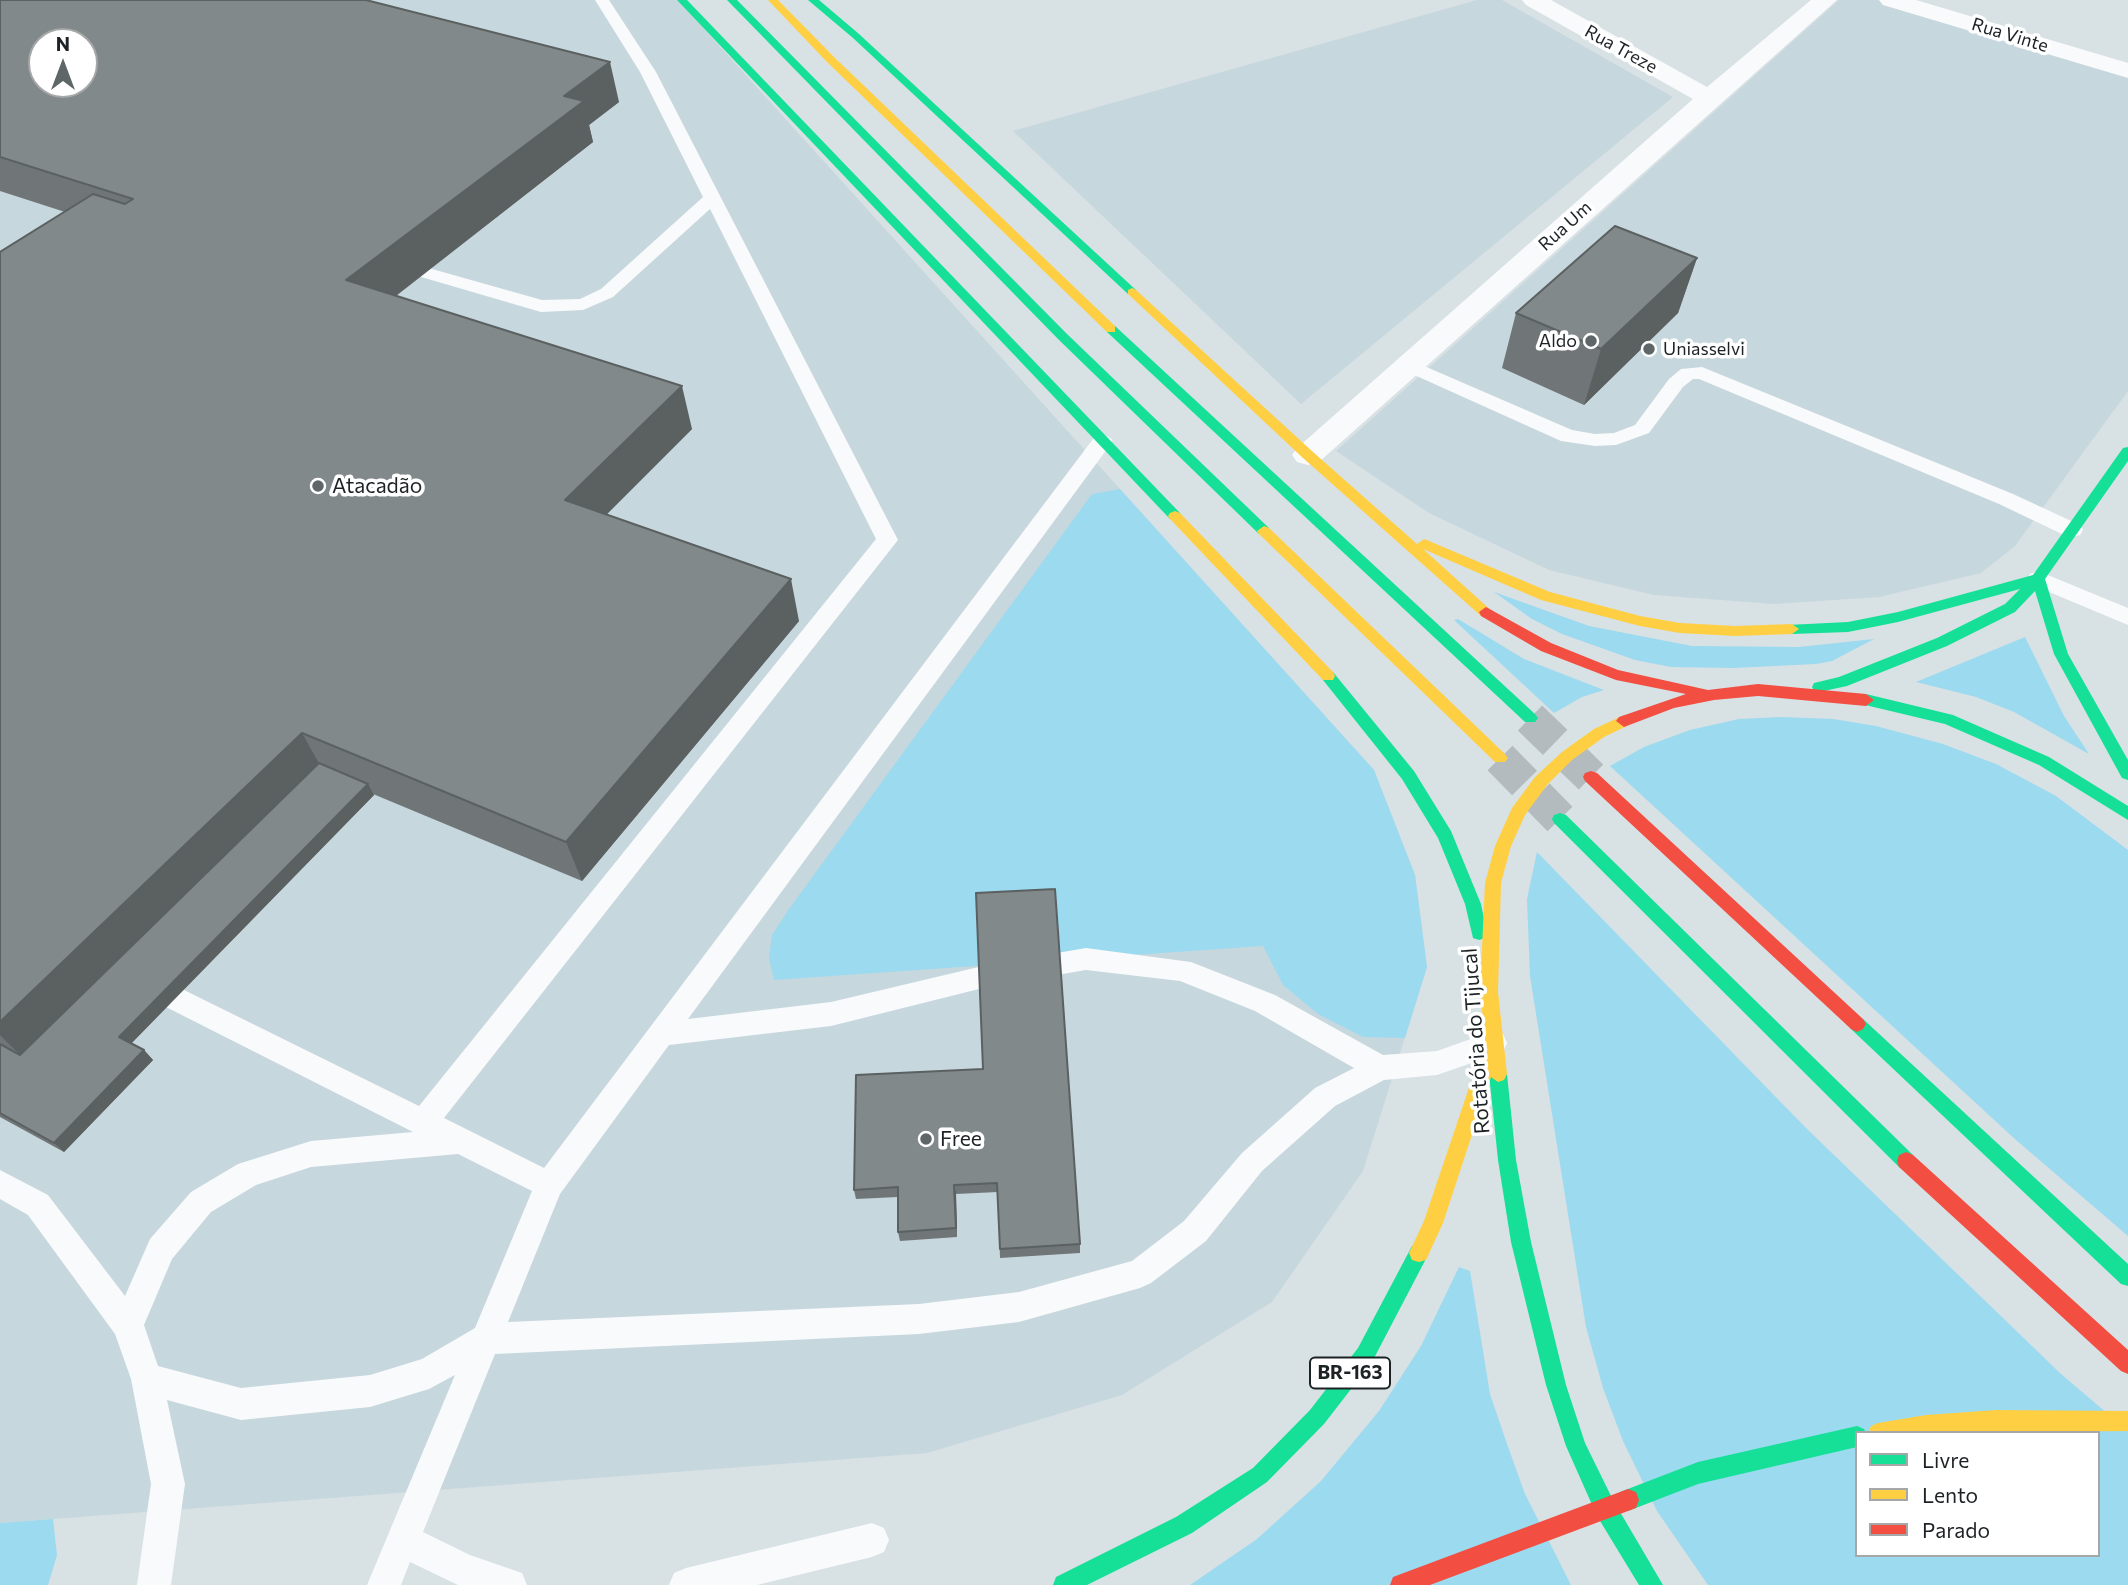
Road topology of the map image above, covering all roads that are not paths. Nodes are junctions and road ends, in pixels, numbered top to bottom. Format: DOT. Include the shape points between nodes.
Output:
graph roads {
  1 [pos="602,0"];
  2 [pos="682,0"];
  3 [pos="732,0"];
  4 [pos="773,0"];
  5 [pos="813,0"];
  6 [pos="1534,0"];
  7 [pos="1825,0"];
  8 [pos="1891,0"];
  9 [pos="2128,71"];
  10 [pos="1709,98"];
  11 [pos="712,198"];
  12 [pos="372,257"];
  13 [pos="1408,365"];
  14 [pos="1103,440"];
  15 [pos="2128,451"];
  16 [pos="1308,455"];
  17 [pos="1372,514"];
  18 [pos="2072,530"];
  19 [pos="2038,579"];
  20 [pos="2128,617"];
  21 [pos="1804,691"];
  22 [pos="1714,694"];
  23 [pos="1530,718"];
  24 [pos="1500,758"];
  25 [pos="2128,774"];
  26 [pos="1591,776"];
  27 [pos="2128,814"];
  28 [pos="1560,819"];
  29 [pos="1489,992"];
  30 [pos="172,997"];
  31 [pos="664,1034"];
  32 [pos="1493,1043"];
  33 [pos="1380,1068"];
  34 [pos="423,1123"];
  35 [pos="459,1141"];
  36 [pos="0,1184"];
  37 [pos="549,1185"];
  38 [pos="2128,1277"];
  39 [pos="128,1325"];
  40 [pos="485,1339"];
  41 [pos="2128,1364"];
  42 [pos="147,1379"];
  43 [pos="2128,1421"];
  44 [pos="1890,1431"];
  45 [pos="1855,1436"];
  46 [pos="402,1540"];
  47 [pos="872,1540"];
  48 [pos="154,1585"];
  49 [pos="384,1585"];
  50 [pos="510,1585"];
  51 [pos="686,1585"];
  52 [pos="1064,1585"];
  53 [pos="1401,1585"];
  54 [pos="1652,1585"];
  1 -- 11 [label="lane" via="648,72"];
  2 -- 14 [label="main road"];
  3 -- 24 [label="main road" via="1062,336"];
  4 -- 23 [label="main road" via="1106,325"];
  5 -- 16 [label="main road"];
  6 -- 10 [label="street, Rua Treze"];
  7 -- 10 [label="street, Rua Um"];
  8 -- 9 [label="street, Rua Vinte"];
  10 -- 13 [label="street, Rua Um"];
  11 -- 12 [label="lane" via="607,293 583,304 541,306"];
  11 -- 34 [label="lane" via="887,540"];
  13 -- 16 [label="street, Rua Um"];
  13 -- 18 [label="lane" via="1568,436 1595,440 1616,439 1642,429 1676,383 1688,373 1702,373"];
  14 -- 29 [label="main road" via="1286,629 1408,775 1445,836 1474,904"];
  14 -- 31 [label="lane"];
  15 -- 18 [label="main road"];
  16 -- 17 [label="main road"];
  17 -- 19 [label="main road" via="1446,555 1534,591 1599,612 1680,628 1735,631 1848,626"];
  17 -- 22 [label="main road" via="1480,609 1522,634 1616,675"];
  18 -- 19 [label="main road"];
  19 -- 20 [label="lane"];
  19 -- 21 [label="main road" via="2010,608 1974,628 1874,670"];
  19 -- 25 [label="main road" via="2061,654"];
  21 -- 22 [label="main road, Rotatória do Tijucal"];
  21 -- 27 [label="main road, Rotatória do Tijucal" via="1899,705 1960,724 2044,761"];
  22 -- 29 [label="main road, Rotatória do Tijucal" via="1633,716 1588,741 1541,781 1518,812 1493,883"];
  26 -- 38 [label="main road"];
  28 -- 41 [label="main road" via="1926,1181"];
  29 -- 32 [label="main road, Rotatória do Tijucal"];
  30 -- 34 [label="lane"];
  31 -- 33 [label="lane" via="831,1014 987,975 1086,959 1182,970 1265,1003"];
  31 -- 37 [label="lane" via="621,1084"];
  32 -- 33 [label="lane" via="1437,1063"];
  32 -- 52 [label="main road, BR-163" via="1433,1223 1365,1355 1325,1406 1260,1475 1184,1525"];
  32 -- 54 [label="main road, Rotatória do Tijucal" via="1521,1242 1556,1385 1576,1446 1605,1508"];
  33 -- 40 [label="lane" via="1325,1097 1252,1162 1195,1231 1140,1273 1018,1307 919,1319"];
  34 -- 35 [label="lane"];
  35 -- 37 [label="lane"];
  35 -- 39 [label="lane" via="311,1154 247,1174 201,1202 161,1250"];
  36 -- 39 [label="lane" via="38,1205"];
  37 -- 40 [label="lane"];
  39 -- 42 [label="lane"];
  40 -- 42 [label="lane" via="429,1373 370,1391 241,1404"];
  40 -- 46 [label="lane"];
  42 -- 48 [label="lane" via="168,1484"];
  43 -- 44 [label="main road" via="1996,1420"];
  45 -- 53 [label="main road" via="1698,1473"];
  46 -- 49 [label="lane"];
  46 -- 50 [label="lane" via="465,1571"];
  47 -- 51 [label="lane"];
}
